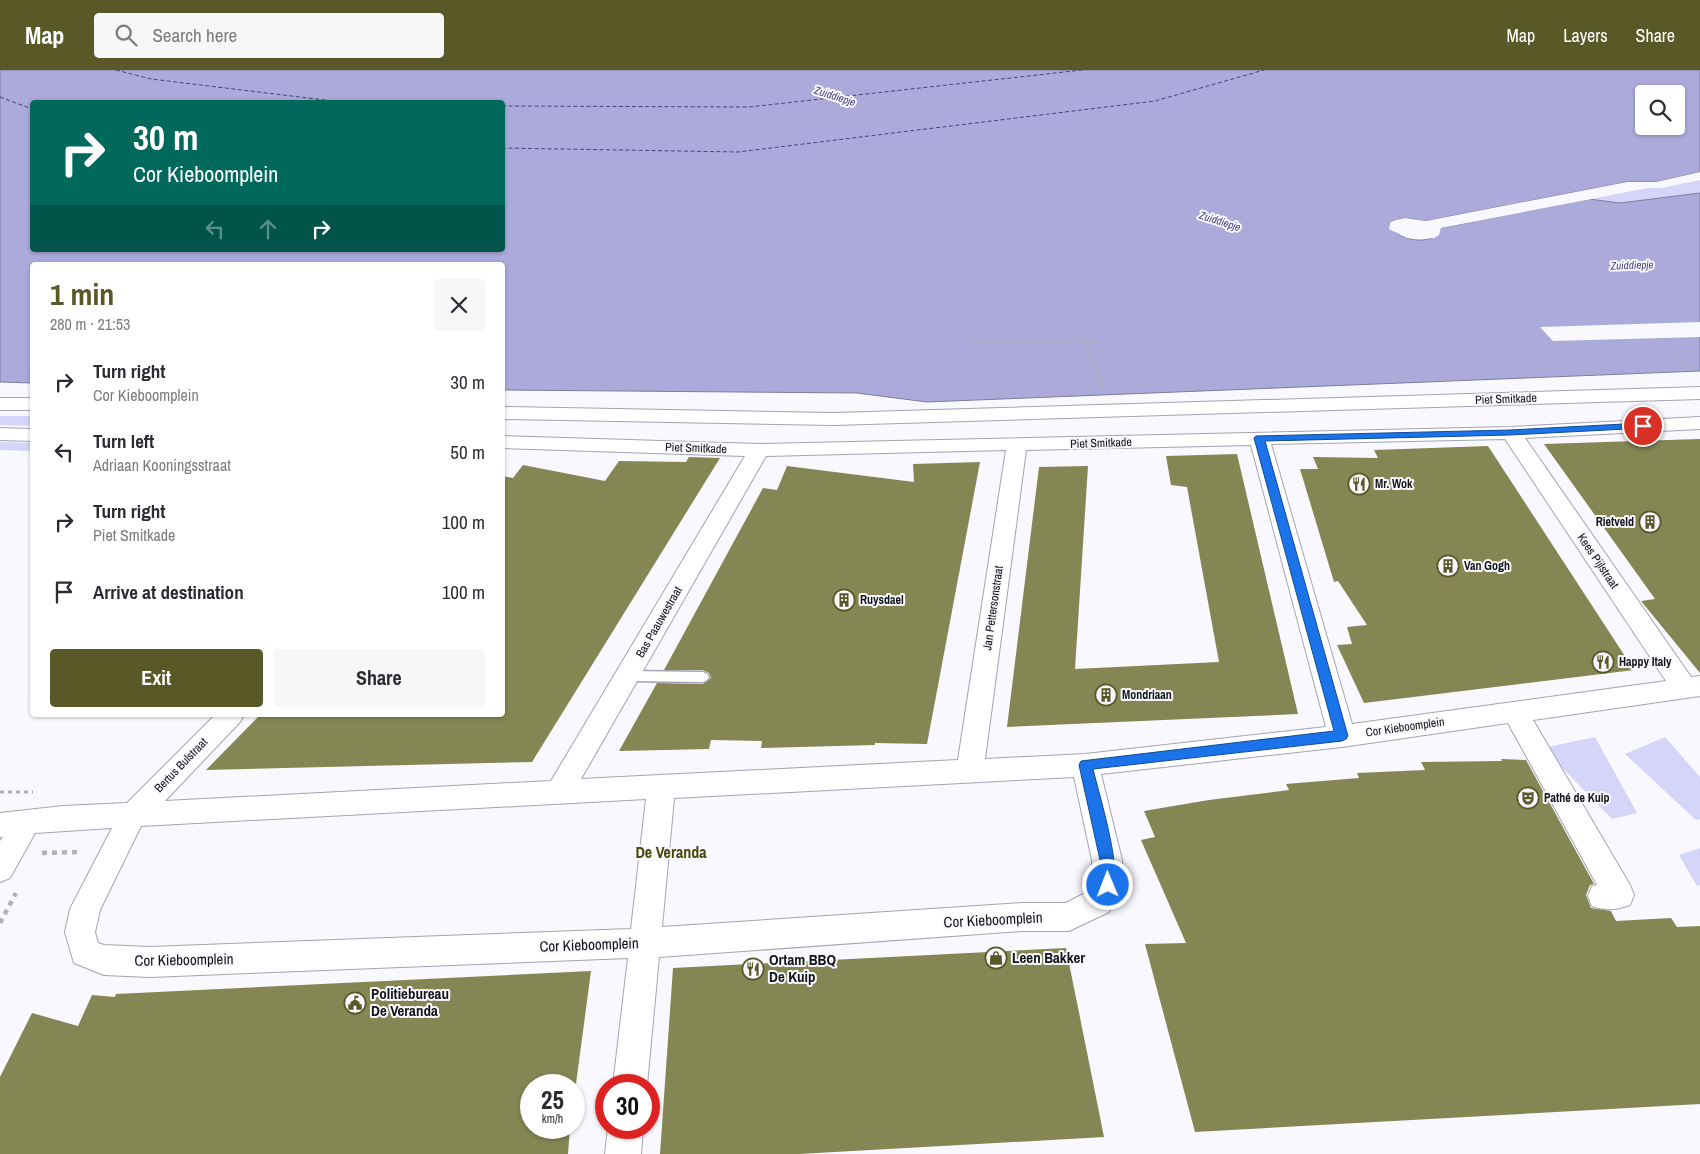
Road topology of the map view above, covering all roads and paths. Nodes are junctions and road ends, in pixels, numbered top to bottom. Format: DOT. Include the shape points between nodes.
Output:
graph roads {
  1 [pos="1657,338"];
  2 [pos="966,341"];
  3 [pos="1084,341"];
  4 [pos="1102,341"];
  5 [pos="1695,372"];
  6 [pos="1104,392"];
  7 [pos="1700,393"];
  8 [pos="0,404"];
  9 [pos="30,404"];
  10 [pos="505,413"];
  11 [pos="1700,423"];
  12 [pos="1510,432"];
  13 [pos="0,434"];
  14 [pos="30,435"];
  15 [pos="1259,438"];
  16 [pos="505,442"];
  17 [pos="1017,445"];
  18 [pos="759,450"];
  19 [pos="627,676"];
  20 [pos="703,676"];
  21 [pos="1692,687"];
  22 [pos="229,717"];
  23 [pos="1519,717"];
  24 [pos="1342,736"];
  25 [pos="1085,765"];
  26 [pos="970,772"];
  27 [pos="661,788"];
  28 [pos="559,793"];
  29 [pos="132,816"];
  30 [pos="13,824"];
  31 [pos="114,851"];
  32 [pos="42,853"];
  33 [pos="0,869"];
  34 [pos="1603,896"];
  35 [pos="644,943"];
  36 [pos="631,1074"];
  37 [pos="625,1139"];
  38 [pos="623,1154"];
  1 -- 5 [label="path"];
  2 -- 3 [label="path"];
  3 -- 4 [label="path"];
  3 -- 6 [label="path"];
  7 -- 10 [label="street, Piet Smitkade" via="834,420"];
  8 -- 9 [label="street"];
  11 -- 12 [label="street, Piet Smitkade"];
  12 -- 15 [label="street, Piet Smitkade"];
  12 -- 21 [label="street, Kees Pijlstraat"];
  13 -- 14 [label="street"];
  15 -- 17 [label="street, Piet Smitkade"];
  15 -- 24 [label="street"];
  16 -- 18 [label="street, Piet Smitkade"];
  17 -- 18 [label="street, Piet Smitkade"];
  17 -- 26 [label="street, Jan Pettersonstraat"];
  18 -- 19 [label="street, Bas Paauwestraat"];
  19 -- 20 [label="lane"];
  19 -- 28 [label="street, Bas Paauwestraat"];
  21 -- 23 [label="street, Cor Kieboomplein"];
  22 -- 29 [label="street, Bertus Bulstraat"];
  23 -- 24 [label="street, Cor Kieboomplein"];
  23 -- 34 [label="street" via="1619,895"];
  24 -- 25 [label="street, Cor Kieboomplein"];
  25 -- 26 [label="street, Cor Kieboomplein"];
  25 -- 35 [label="street, Cor Kieboomplein" via="1107,860 1108,885 1098,902 1069,917 1022,917"];
  26 -- 27 [label="street, Cor Kieboomplein"];
  27 -- 28 [label="street, Cor Kieboomplein"];
  27 -- 35 [label="street"];
  28 -- 29 [label="street, Cor Kieboomplein"];
  29 -- 30 [label="street, Cor Kieboomplein" via="63,818"];
  29 -- 31 [label="street, Cor Kieboomplein"];
  30 -- 33 [label="street"];
  31 -- 32 [label="path"];
  31 -- 35 [label="street, Cor Kieboomplein" via="85,909 80,932 85,953 104,960 150,962"];
  35 -- 36 [label="street"];
  37 -- 38 [label="street"];
}
